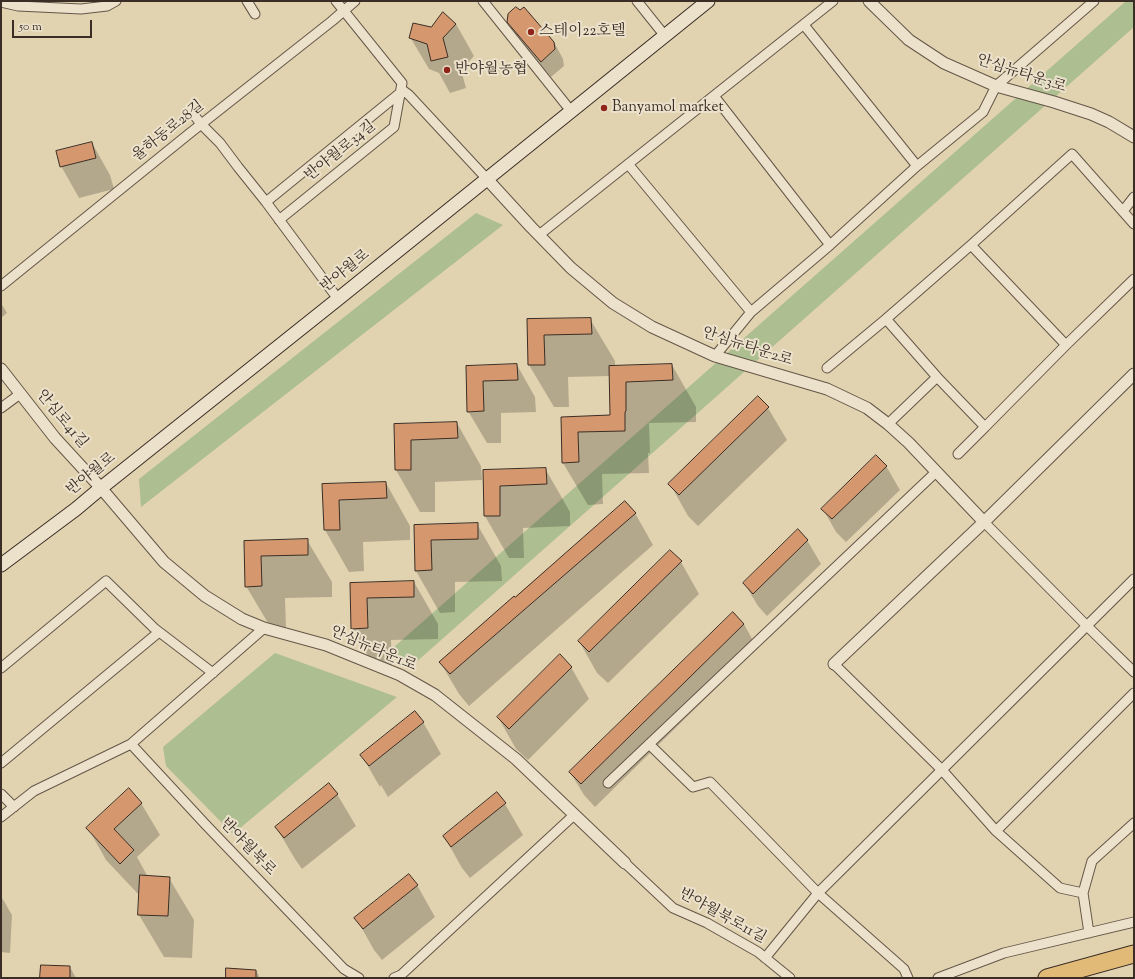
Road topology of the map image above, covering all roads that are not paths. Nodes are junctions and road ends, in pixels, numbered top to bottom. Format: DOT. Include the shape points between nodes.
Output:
graph roads {
  1 [pos="116,1"];
  2 [pos="247,1"];
  3 [pos="336,1"];
  4 [pos="355,1"];
  5 [pos="483,1"];
  6 [pos="637,1"];
  7 [pos="708,1"];
  8 [pos="833,1"];
  9 [pos="869,1"];
  10 [pos="1094,1"];
  11 [pos="1,2"];
  12 [pos="343,11"];
  13 [pos="255,14"];
  14 [pos="804,25"];
  15 [pos="665,36"];
  16 [pos="996,86"];
  17 [pos="401,89"];
  18 [pos="714,96"];
  19 [pos="191,111"];
  20 [pos="571,111"];
  21 [pos="201,124"];
  22 [pos="1134,137"];
  23 [pos="628,164"];
  24 [pos="917,166"];
  25 [pos="487,179"];
  26 [pos="1134,197"];
  27 [pos="266,202"];
  28 [pos="1123,211"];
  29 [pos="279,220"];
  30 [pos="1134,224"];
  31 [pos="539,235"];
  32 [pos="830,245"];
  33 [pos="971,245"];
  34 [pos="1134,278"];
  35 [pos="1,286"];
  36 [pos="338,299"];
  37 [pos="751,312"];
  38 [pos="886,320"];
  39 [pos="1066,345"];
  40 [pos="715,356"];
  41 [pos="827,368"];
  42 [pos="1,369"];
  43 [pos="1134,374"];
  44 [pos="937,377"];
  45 [pos="20,394"];
  46 [pos="1,408"];
  47 [pos="888,424"];
  48 [pos="985,427"];
  49 [pos="958,454"];
  50 [pos="936,472"];
  51 [pos="101,488"];
  52 [pos="984,522"];
  53 [pos="1,565"];
  54 [pos="1134,579"];
  55 [pos="1087,626"];
  56 [pos="264,628"];
  57 [pos="159,632"];
  58 [pos="834,664"];
  59 [pos="1,668"];
  60 [pos="1134,672"];
  61 [pos="213,673"];
  62 [pos="1134,693"];
  63 [pos="131,744"];
  64 [pos="649,744"];
  65 [pos="1,763"];
  66 [pos="942,770"];
  67 [pos="608,783"];
  68 [pos="1,794"];
  69 [pos="14,807"];
  70 [pos="574,815"];
  71 [pos="1,817"];
  72 [pos="1134,823"];
  73 [pos="996,830"];
  74 [pos="625,863"];
  75 [pos="818,893"];
  76 [pos="1082,893"];
  77 [pos="1134,922"];
  78 [pos="1089,933"];
  79 [pos="1134,954"];
  80 [pos="765,958"];
  81 [pos="359,978"];
  82 [pos="394,978"];
  83 [pos="790,978"];
  84 [pos="908,978"];
  85 [pos="938,978"];
  86 [pos="1047,978"];
  1 -- 11 [label="street" via="107,6 82,9 18,6"];
  2 -- 13 [label="street"];
  3 -- 12 [label="street"];
  4 -- 12 [label="street, 율하동로28길"];
  5 -- 20 [label="street"];
  6 -- 15 [label="street"];
  7 -- 15 [label="main road, 반야월로"];
  8 -- 14 [label="street"];
  9 -- 16 [label="street, 안심뉴타운3로" via="909,40 944,63"];
  10 -- 16 [label="street"];
  12 -- 17 [label="street"];
  12 -- 21 [label="street, 율하동로28길"];
  14 -- 18 [label="street"];
  14 -- 24 [label="street"];
  15 -- 20 [label="main road, 반야월로"];
  16 -- 22 [label="street, 안심뉴타운3로" via="1092,114"];
  16 -- 24 [label="street" via="983,112"];
  17 -- 25 [label="street" via="409,94"];
  17 -- 27 [label="street, 반야월로34길"];
  17 -- 29 [label="street, 반야월로34길" via="394,127"];
  18 -- 23 [label="street"];
  18 -- 32 [label="street"];
  19 -- 21 [label="street"];
  20 -- 25 [label="main road, 반야월로"];
  21 -- 27 [label="street" via="220,143"];
  21 -- 35 [label="street, 율하동로28길"];
  23 -- 31 [label="street"];
  23 -- 37 [label="street"];
  24 -- 32 [label="street"];
  25 -- 31 [label="street, 안심뉴타운2로"];
  25 -- 36 [label="main road, 반야월로"];
  26 -- 28 [label="street"];
  27 -- 29 [label="street"];
  28 -- 30 [label="street"];
  28 -- 33 [label="street" via="1072,154"];
  29 -- 36 [label="street"];
  31 -- 40 [label="street, 안심뉴타운2로" via="571,268 613,303 652,327"];
  32 -- 37 [label="street"];
  33 -- 38 [label="street"];
  33 -- 39 [label="street"];
  34 -- 39 [label="street"];
  36 -- 51 [label="main road, 반야월로"];
  37 -- 40 [label="street"];
  38 -- 41 [label="street"];
  38 -- 44 [label="street"];
  39 -- 48 [label="street"];
  40 -- 47 [label="street, 안심뉴타운2로" via="827,388 867,408"];
  42 -- 45 [label="street, 안심로41길"];
  43 -- 52 [label="street"];
  44 -- 47 [label="street"];
  44 -- 48 [label="street"];
  45 -- 46 [label="street"];
  45 -- 51 [label="street, 안심로41길" via="55,438"];
  47 -- 50 [label="street, 안심뉴타운2로"];
  48 -- 49 [label="street"];
  50 -- 52 [label="street, 안심뉴타운2로"];
  50 -- 64 [label="street"];
  51 -- 53 [label="main road, 반야월로"];
  51 -- 56 [label="street, 안심뉴타운1로" via="164,562 205,596 242,619"];
  52 -- 55 [label="street"];
  52 -- 58 [label="street"];
  54 -- 55 [label="street"];
  55 -- 60 [label="street"];
  55 -- 66 [label="street"];
  56 -- 61 [label="street"];
  56 -- 70 [label="street, 안심뉴타운1로" via="326,645 400,675 435,695 516,758"];
  57 -- 59 [label="street" via="106,580"];
  57 -- 61 [label="street"];
  57 -- 65 [label="street"];
  58 -- 66 [label="street"];
  61 -- 63 [label="street"];
  62 -- 73 [label="street"];
  63 -- 69 [label="street" via="34,791"];
  63 -- 81 [label="street, 반야월북로" via="344,969"];
  64 -- 67 [label="street"];
  64 -- 75 [label="street" via="694,787 710,782"];
  66 -- 73 [label="street"];
  66 -- 75 [label="street"];
  68 -- 69 [label="street"];
  69 -- 71 [label="street"];
  70 -- 74 [label="street, 안심뉴타운1로"];
  70 -- 82 [label="street"];
  72 -- 76 [label="street" via="1092,860"];
  73 -- 76 [label="street" via="1060,888"];
  74 -- 80 [label="street, 반야월북로11길" via="673,908 708,923"];
  75 -- 80 [label="street"];
  75 -- 84 [label="street" via="904,969"];
  76 -- 78 [label="street"];
  77 -- 78 [label="street"];
  78 -- 85 [label="street" via="1004,953"];
  79 -- 86 [label="highway"];
  80 -- 83 [label="street, 반야월북로11길"];
}
